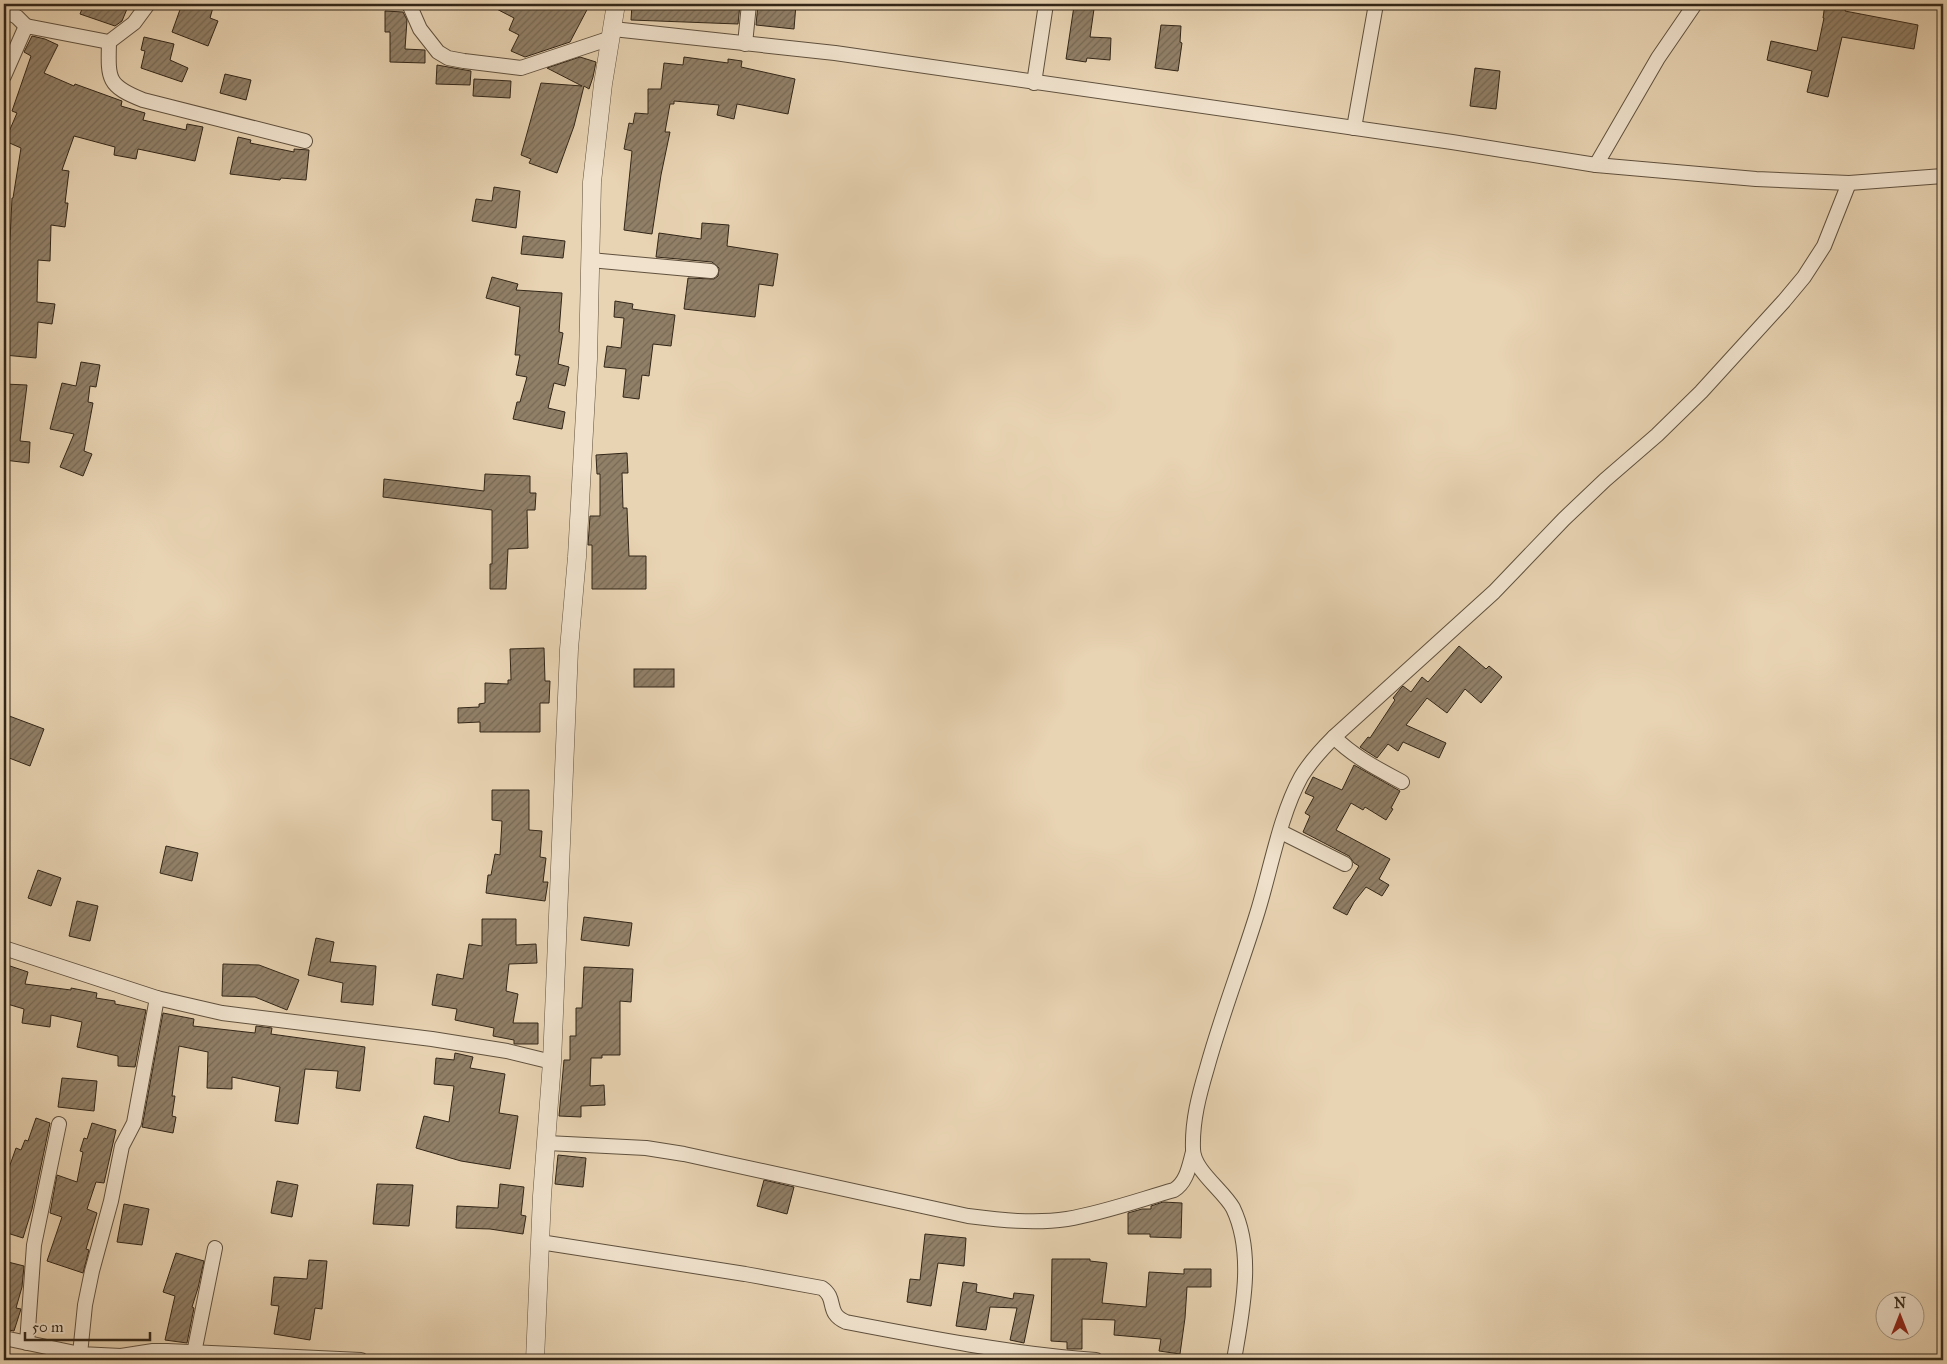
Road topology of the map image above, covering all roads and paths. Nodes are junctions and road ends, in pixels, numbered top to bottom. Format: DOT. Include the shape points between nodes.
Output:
graph roads {
  1 [pos="148,4"];
  2 [pos="409,4"];
  3 [pos="616,4"];
  4 [pos="749,4"];
  5 [pos="1046,4"];
  6 [pos="1376,4"];
  7 [pos="1695,4"];
  8 [pos="4,10"];
  9 [pos="26,26"];
  10 [pos="612,34"];
  11 [pos="109,42"];
  12 [pos="745,44"];
  13 [pos="4,76"];
  14 [pos="1034,83"];
  15 [pos="1354,128"];
  16 [pos="305,141"];
  17 [pos="1596,165"];
  18 [pos="1943,176"];
  19 [pos="1849,183"];
  20 [pos="590,260"];
  21 [pos="711,271"];
  22 [pos="1334,737"];
  23 [pos="1402,782"];
  24 [pos="1281,832"];
  25 [pos="1346,864"];
  26 [pos="4,948"];
  27 [pos="157,998"];
  28 [pos="552,1062"];
  29 [pos="60,1124"];
  30 [pos="548,1143"];
  31 [pos="1193,1152"];
  32 [pos="540,1242"];
  33 [pos="215,1248"];
  34 [pos="4,1338"];
  35 [pos="28,1343"];
  36 [pos="194,1353"];
  37 [pos="80,1354"];
  38 [pos="137,1357"];
  39 [pos="361,1360"];
  40 [pos="535,1360"];
  41 [pos="1096,1360"];
  42 [pos="1234,1360"];
  1 -- 11 [label="street" via="134,22"];
  2 -- 10 [label="street" via="420,29 438,52 464,62 521,68"];
  3 -- 10 [label="street"];
  4 -- 12 [label="street"];
  5 -- 14 [label="street"];
  6 -- 15 [label="street"];
  7 -- 17 [label="street" via="1654,65"];
  8 -- 9 [label="street"];
  9 -- 11 [label="street"];
  9 -- 13 [label="street"];
  10 -- 12 [label="street"];
  10 -- 20 [label="street" via="594,154"];
  11 -- 16 [label="street" via="110,78 116,87 129,95"];
  12 -- 14 [label="street" via="834,53"];
  14 -- 15 [label="street"];
  15 -- 17 [label="street"];
  17 -- 19 [label="street"];
  18 -- 19 [label="street"];
  19 -- 22 [label="street" via="1824,246 1804,277 1701,392 1564,519 1494,592"];
  20 -- 21 [label="street"];
  20 -- 28 [label="street" via="588,358 569,649"];
  22 -- 23 [label="street" via="1352,753"];
  22 -- 24 [label="street" via="1301,778"];
  24 -- 25 [label="street"];
  24 -- 31 [label="street" via="1198,1100"];
  26 -- 27 [label="street"];
  27 -- 28 [label="street" via="253,1018 432,1039"];
  27 -- 37 [label="street" via="134,1123 122,1146 92,1271"];
  28 -- 30 [label="street"];
  29 -- 35 [label="street" via="34,1245"];
  30 -- 31 [label="street" via="646,1148 684,1154 968,1216 1006,1221 1076,1217 1174,1190 1184,1180"];
  30 -- 32 [label="street"];
  31 -- 42 [label="street" via="1198,1164 1232,1207 1240,1226 1245,1258 1244,1291"];
  32 -- 40 [label="street"];
  32 -- 41 [label="street" via="822,1288 830,1298 834,1314 846,1322 959,1344"];
  33 -- 36 [label="street"];
  34 -- 35 [label="street"];
  35 -- 37 [label="street"];
  36 -- 38 [label="street" via="153,1351"];
  36 -- 39 [label="street"];
  37 -- 38 [label="street"];
}
